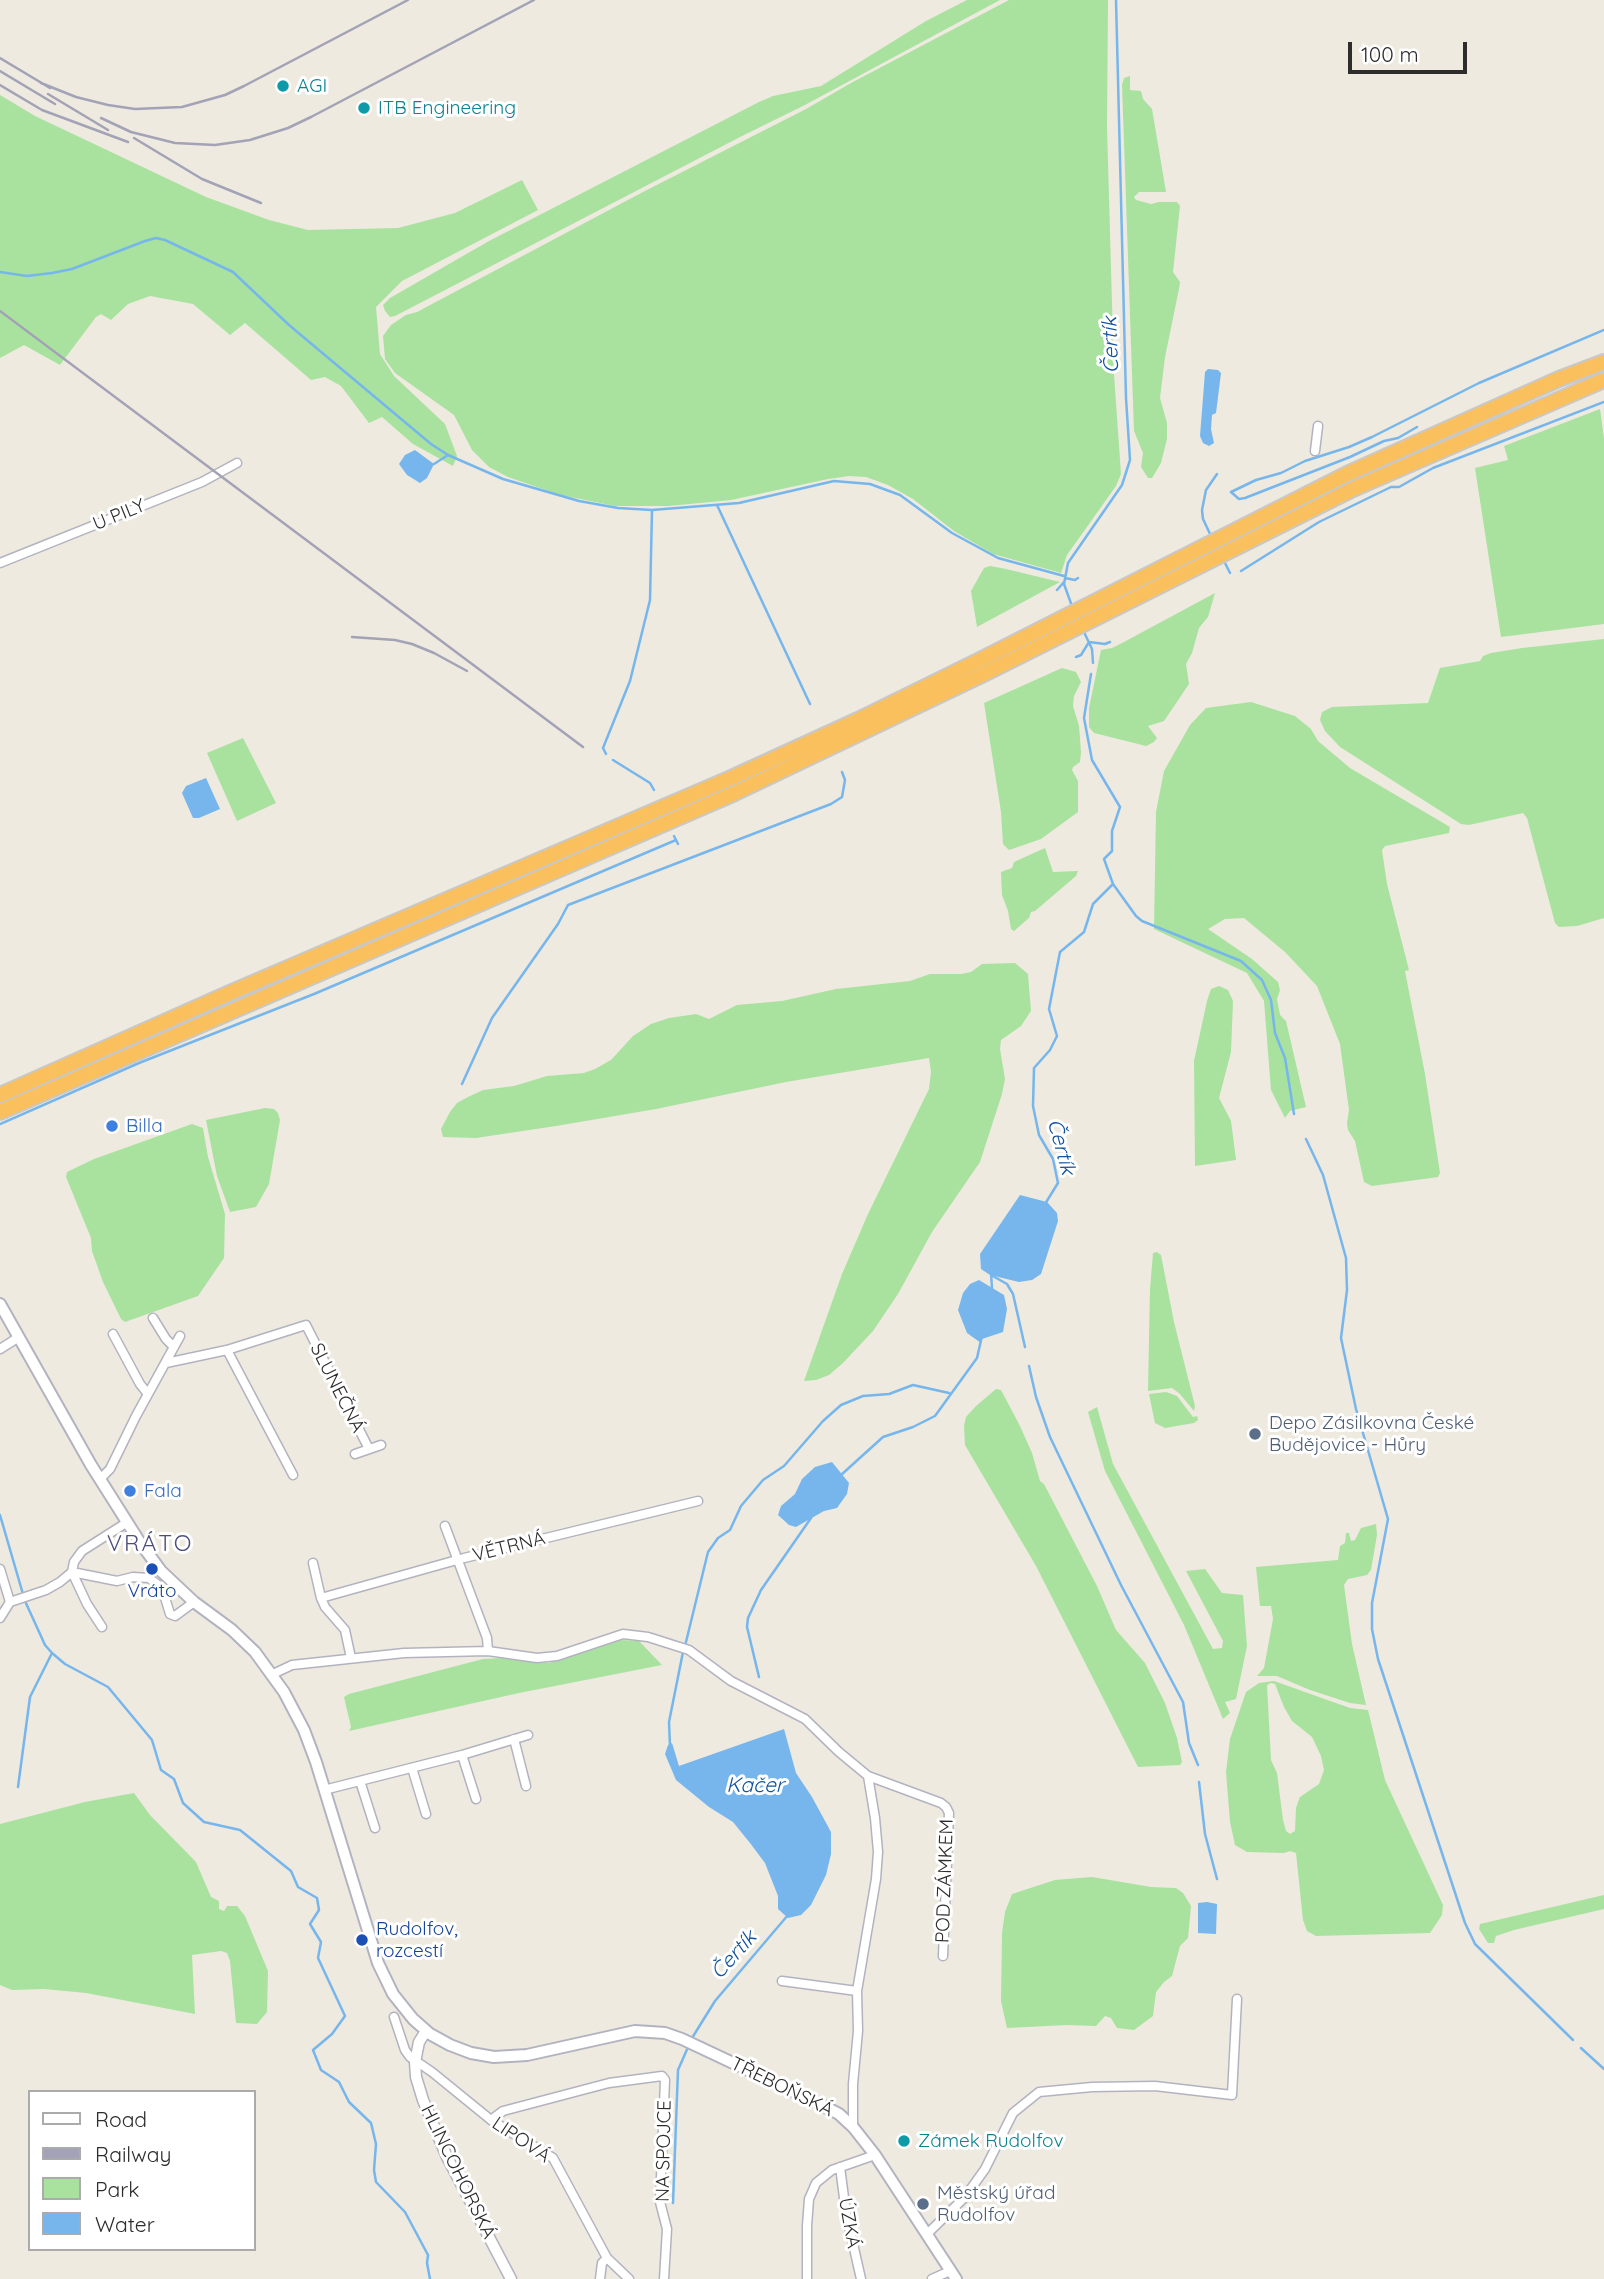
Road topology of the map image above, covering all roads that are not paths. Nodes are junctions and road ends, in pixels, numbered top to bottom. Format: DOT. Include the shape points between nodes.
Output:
graph roads {
  1 [pos="1604,362"];
  2 [pos="1604,380"];
  3 [pos="1318,426"];
  4 [pos="1315,451"];
  5 [pos="237,463"];
  6 [pos="1230,542"];
  7 [pos="0,563"];
  8 [pos="1084,614"];
  9 [pos="1060,626"];
  10 [pos="0,1096"];
  11 [pos="0,1112"];
  12 [pos="0,1304"];
  13 [pos="153,1318"];
  14 [pos="113,1334"];
  15 [pos="180,1336"];
  16 [pos="19,1337"];
  17 [pos="172,1345"];
  18 [pos="0,1349"];
  19 [pos="227,1350"];
  20 [pos="166,1363"];
  21 [pos="148,1394"];
  22 [pos="381,1445"];
  23 [pos="369,1449"];
  24 [pos="355,1454"];
  25 [pos="293,1475"];
  26 [pos="100,1479"];
  27 [pos="698,1501"];
  28 [pos="126,1523"];
  29 [pos="445,1526"];
  30 [pos="458,1560"];
  31 [pos="313,1563"];
  32 [pos="0,1569"];
  33 [pos="72,1573"];
  34 [pos="320,1598"];
  35 [pos="10,1602"];
  36 [pos="194,1602"];
  37 [pos="0,1618"];
  38 [pos="102,1627"];
  39 [pos="488,1651"];
  40 [pos="351,1658"];
  41 [pos="273,1674"];
  42 [pos="528,1735"];
  43 [pos="514,1739"];
  44 [pos="462,1755"];
  45 [pos="412,1768"];
  46 [pos="868,1776"];
  47 [pos="360,1781"];
  48 [pos="526,1786"];
  49 [pos="324,1790"];
  50 [pos="476,1798"];
  51 [pos="426,1814"];
  52 [pos="375,1828"];
  53 [pos="943,1956"];
  54 [pos="782,1981"];
  55 [pos="857,1991"];
  56 [pos="1237,1999"];
  57 [pos="394,2017"];
  58 [pos="426,2031"];
  59 [pos="415,2062"];
  60 [pos="491,2120"];
  61 [pos="853,2127"];
  62 [pos="875,2155"];
  63 [pos="840,2167"];
  64 [pos="927,2234"];
  65 [pos="607,2258"];
  66 [pos="953,2275"];
  67 [pos="511,2279"];
  68 [pos="600,2279"];
  69 [pos="629,2279"];
  70 [pos="664,2279"];
  71 [pos="807,2279"];
  72 [pos="861,2279"];
  73 [pos="932,2279"];
  1 -- 6 [label="highway" via="1359,469"];
  2 -- 6 [label="highway"];
  3 -- 4 [label="street"];
  5 -- 7 [label="street, U PILY" via="202,482"];
  6 -- 8 [label="highway" via="1219,556"];
  6 -- 8 [label="highway" via="1212,542"];
  8 -- 9 [label="highway"];
  9 -- 10 [label="highway" via="740,774"];
  9 -- 11 [label="highway" via="875,727 735,793"];
  12 -- 16 [label="main road"];
  13 -- 17 [label="street"];
  14 -- 21 [label="street"];
  15 -- 17 [label="street"];
  16 -- 18 [label="street"];
  16 -- 26 [label="main road"];
  17 -- 20 [label="street"];
  19 -- 20 [label="street, SLUNEČNÁ"];
  19 -- 23 [label="street, SLUNEČNÁ" via="306,1325"];
  19 -- 25 [label="street"];
  20 -- 21 [label="street"];
  21 -- 26 [label="street" via="110,1469"];
  22 -- 23 [label="street, SLUNEČNÁ"];
  23 -- 24 [label="street, SLUNEČNÁ"];
  26 -- 28 [label="main road"];
  27 -- 30 [label="street, VĚTRNÁ"];
  28 -- 33 [label="street" via="82,1551"];
  28 -- 36 [label="main road" via="161,1571"];
  29 -- 30 [label="street"];
  30 -- 34 [label="street, VĚTRNÁ"];
  30 -- 39 [label="street"];
  31 -- 34 [label="street"];
  32 -- 35 [label="street"];
  33 -- 35 [label="street" via="46,1590"];
  33 -- 36 [label="street" via="117,1581 149,1578 162,1588 170,1614 175,1616"];
  33 -- 38 [label="street"];
  34 -- 40 [label="street" via="341,1622"];
  35 -- 37 [label="street"];
  36 -- 41 [label="main road" via="242,1639"];
  39 -- 40 [label="street, POD ZÁMKEM"];
  39 -- 46 [label="street, POD ZÁMKEM" via="557,1656 623,1634 677,1646 731,1681 805,1719"];
  40 -- 41 [label="street, POD ZÁMKEM" via="292,1665"];
  41 -- 49 [label="main road" via="304,1730"];
  42 -- 43 [label="street"];
  43 -- 44 [label="street"];
  43 -- 48 [label="street"];
  44 -- 45 [label="street"];
  44 -- 50 [label="street"];
  45 -- 47 [label="street"];
  45 -- 51 [label="street"];
  46 -- 53 [label="street, POD ZÁMKEM" via="941,1803 949,1813"];
  46 -- 55 [label="street" via="878,1852"];
  47 -- 49 [label="street"];
  47 -- 52 [label="street"];
  49 -- 58 [label="main road" via="383,1974 399,2003"];
  54 -- 55 [label="street"];
  55 -- 61 [label="street"];
  56 -- 64 [label="street" via="1232,2095 1155,2085 1039,2092 1013,2113 972,2188"];
  57 -- 59 [label="street, HLINCOHORSKÁ" via="405,2050"];
  58 -- 59 [label="street"];
  58 -- 61 [label="main road, TŘEBOŇSKÁ" via="460,2050 505,2057 651,2031 695,2045 839,2114"];
  59 -- 60 [label="street, LIPOVÁ"];
  59 -- 67 [label="street, HLINCOHORSKÁ" via="434,2130"];
  60 -- 65 [label="street, LIPOVÁ" via="553,2158"];
  60 -- 70 [label="street, NA SPOJCE" via="503,2112 608,2083 662,2076 666,2080 660,2202 667,2229"];
  61 -- 62 [label="main road, TŘEBOŇSKÁ"];
  62 -- 63 [label="street"];
  62 -- 64 [label="main road, TŘEBOŇSKÁ"];
  63 -- 71 [label="street" via="816,2183 809,2199"];
  63 -- 72 [label="street, ÚZKÁ"];
  64 -- 66 [label="main road, TŘEBOŇSKÁ"];
  65 -- 68 [label="street"];
  65 -- 69 [label="street, LIPOVÁ"];
  66 -- 73 [label="street"];
}
